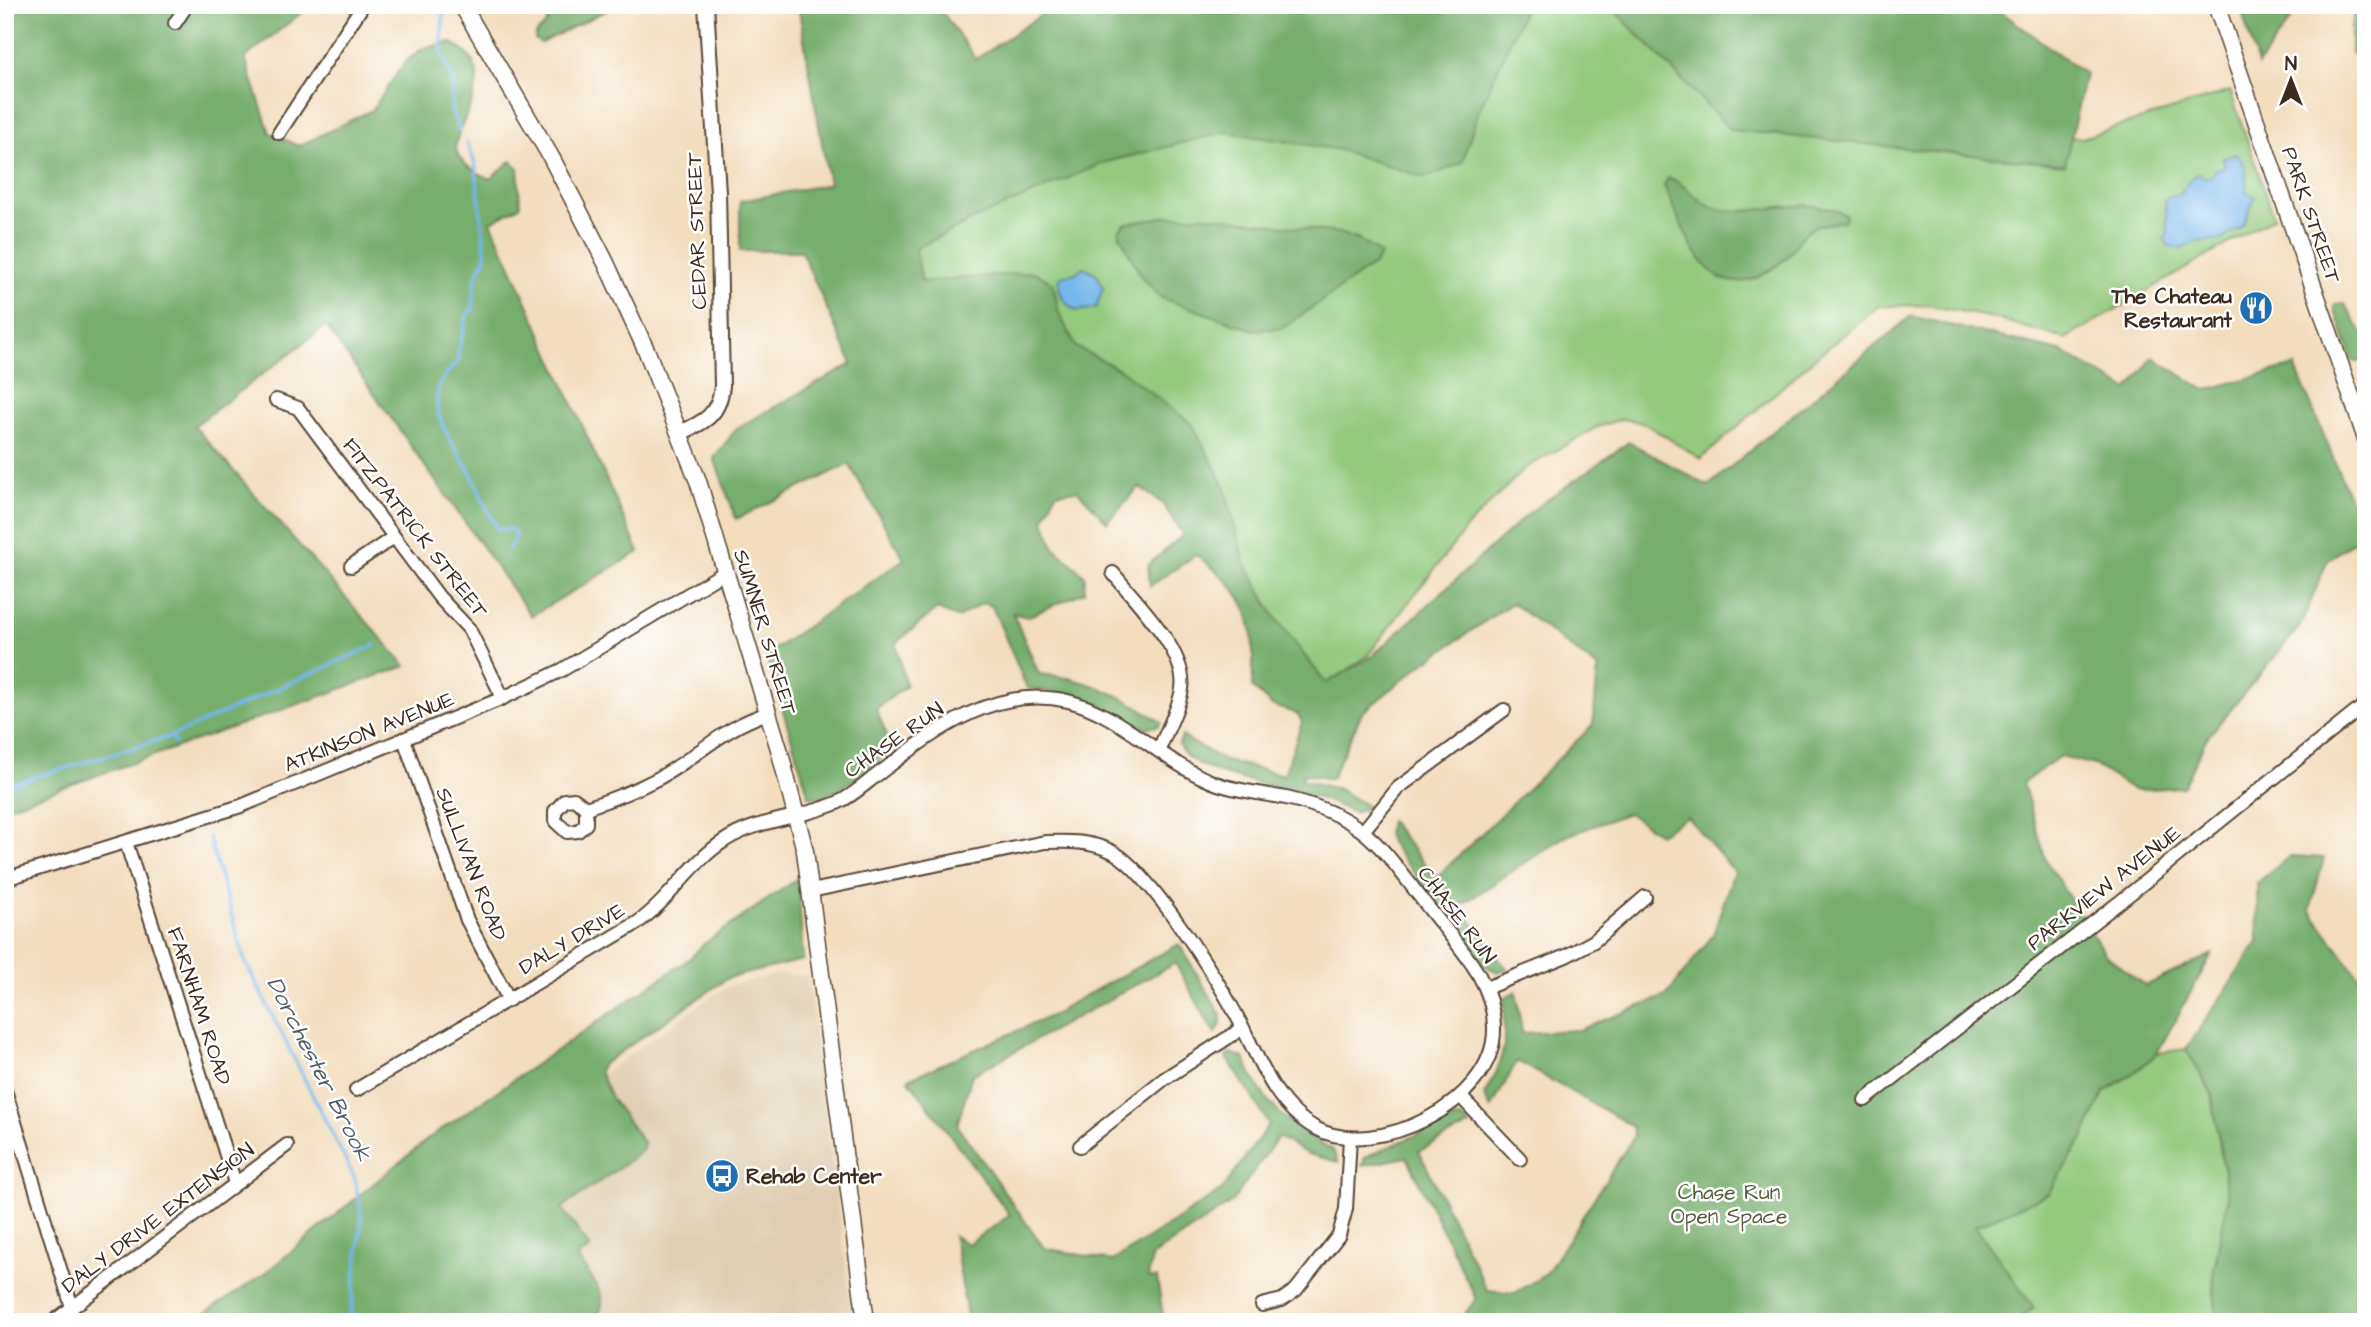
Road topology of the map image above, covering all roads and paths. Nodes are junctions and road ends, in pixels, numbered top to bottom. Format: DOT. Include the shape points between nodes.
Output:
graph roads {
  1 [pos="187,5"];
  2 [pos="363,5"];
  3 [pos="462,5"];
  4 [pos="706,5"];
  5 [pos="2216,5"];
  6 [pos="175,23"];
  7 [pos="279,133"];
  8 [pos="276,400"];
  9 [pos="680,433"];
  10 [pos="2366,439"];
  11 [pos="394,537"];
  12 [pos="351,566"];
  13 [pos="725,572"];
  14 [pos="1113,573"];
  15 [pos="503,698"];
  16 [pos="2366,704"];
  17 [pos="1504,710"];
  18 [pos="769,713"];
  19 [pos="404,739"];
  20 [pos="1158,750"];
  21 [pos="586,808"];
  22 [pos="797,813"];
  23 [pos="1364,830"];
  24 [pos="126,842"];
  25 [pos="5,879"];
  26 [pos="811,891"];
  27 [pos="1645,897"];
  28 [pos="1486,988"];
  29 [pos="509,999"];
  30 [pos="1243,1028"];
  31 [pos="5,1090"];
  32 [pos="356,1090"];
  33 [pos="1461,1097"];
  34 [pos="1865,1100"];
  35 [pos="1350,1138"];
  36 [pos="286,1144"];
  37 [pos="1080,1146"];
  38 [pos="1520,1159"];
  39 [pos="235,1183"];
  40 [pos="1262,1305"];
  41 [pos="72,1307"];
  42 [pos="52,1322"];
  43 [pos="866,1322"];
  1 -- 6 [label="street"];
  2 -- 7 [label="street"];
  3 -- 9 [label="main road, SUMNER STREET" via="571,194 628,309"];
  4 -- 9 [label="street, CEDAR STREET" via="718,192 722,386 712,417"];
  5 -- 10 [label="main road, PARK STREET"];
  8 -- 11 [label="street, FITZPATRICK STREET" via="298,408"];
  9 -- 13 [label="main road, SUMNER STREET"];
  11 -- 12 [label="street"];
  11 -- 15 [label="street, FITZPATRICK STREET" via="469,629"];
  13 -- 15 [label="street, ATKINSON AVENUE" via="562,670"];
  13 -- 18 [label="main road, SUMNER STREET"];
  14 -- 20 [label="street" via="1177,655 1183,673 1182,689"];
  15 -- 19 [label="street, ATKINSON AVENUE"];
  16 -- 34 [label="street, PARKVIEW AVENUE"];
  17 -- 23 [label="street" via="1398,789"];
  18 -- 21 [label="street" via="735,725 657,779"];
  18 -- 22 [label="main road, SUMNER STREET"];
  19 -- 24 [label="street, ATKINSON AVENUE" via="241,806"];
  19 -- 29 [label="street, SULLIVAN ROAD" via="467,920"];
  20 -- 22 [label="street, CHASE RUN" via="1101,714 1066,701 1004,701 944,726 840,802"];
  20 -- 23 [label="street, CHASE RUN" via="1214,783 1318,807"];
  22 -- 26 [label="main road, SUMNER STREET"];
  22 -- 29 [label="street, DALY DRIVE" via="725,840 646,917"];
  23 -- 28 [label="street, CHASE RUN" via="1477,970"];
  24 -- 25 [label="street, ATKINSON AVENUE"];
  24 -- 39 [label="street, FARNHAM ROAD"];
  26 -- 30 [label="street, CHASE RUN" via="1031,845 1058,841 1093,844 1124,859 1140,877 1190,940"];
  26 -- 43 [label="main road, SUMNER STREET"];
  27 -- 28 [label="street" via="1581,948"];
  28 -- 33 [label="street, CHASE RUN" via="1493,1017 1492,1048 1478,1078"];
  29 -- 32 [label="street, DALY DRIVE"];
  30 -- 35 [label="street, CHASE RUN" via="1272,1086 1294,1111 1315,1128"];
  30 -- 37 [label="street" via="1164,1079"];
  31 -- 41 [label="street"];
  33 -- 35 [label="street, CHASE RUN" via="1401,1128"];
  33 -- 38 [label="street"];
  35 -- 40 [label="street" via="1346,1209 1339,1235 1296,1290"];
  36 -- 39 [label="street, DALY DRIVE EXTENSION"];
  39 -- 41 [label="street, DALY DRIVE EXTENSION"];
  41 -- 42 [label="street, DALY DRIVE EXTENSION"];
}
